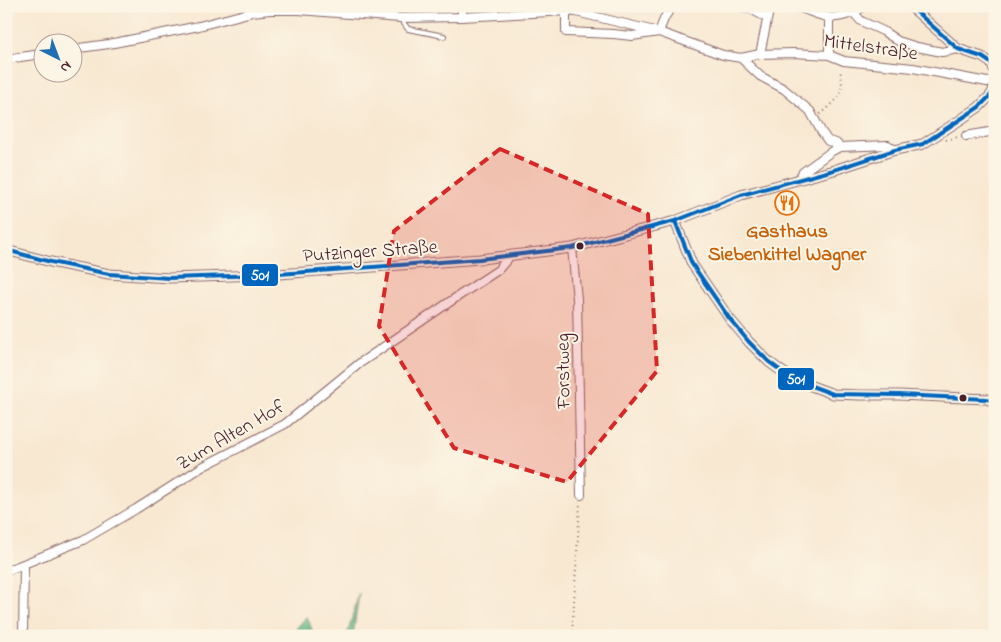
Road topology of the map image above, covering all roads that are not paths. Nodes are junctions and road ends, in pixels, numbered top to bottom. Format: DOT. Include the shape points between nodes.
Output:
graph roads {
  1 [pos="462,6"];
  2 [pos="674,6"];
  3 [pos="740,6"];
  4 [pos="770,6"];
  5 [pos="793,6"];
  6 [pos="864,6"];
  7 [pos="910,6"];
  8 [pos="299,8"];
  9 [pos="320,9"];
  10 [pos="576,9"];
  11 [pos="566,11"];
  12 [pos="854,13"];
  13 [pos="462,17"];
  14 [pos="400,18"];
  15 [pos="767,18"];
  16 [pos="829,18"];
  17 [pos="660,32"];
  18 [pos="444,36"];
  19 [pos="82,48"];
  20 [pos="958,50"];
  21 [pos="760,54"];
  22 [pos="829,54"];
  23 [pos="32,55"];
  24 [pos="741,58"];
  25 [pos="6,59"];
  26 [pos="995,71"];
  27 [pos="995,81"];
  28 [pos="995,86"];
  29 [pos="995,131"];
  30 [pos="966,136"];
  31 [pos="840,147"];
  32 [pos="895,150"];
  33 [pos="798,180"];
  34 [pos="675,220"];
  35 [pos="572,248"];
  36 [pos="6,250"];
  37 [pos="510,256"];
  38 [pos="992,398"];
  39 [pos="581,495"];
  40 [pos="24,564"];
  41 [pos="6,571"];
  42 [pos="24,636"];
  1 -- 13 [label="street"];
  2 -- 17 [label="street" via="664,18"];
  3 -- 15 [label="street"];
  4 -- 15 [label="street"];
  5 -- 16 [label="street"];
  6 -- 12 [label="street"];
  7 -- 20 [label="street"];
  8 -- 9 [label="street, Mittelstraße"];
  8 -- 19 [label="street, Mittelstraße" via="252,12 190,28"];
  9 -- 14 [label="street, Mittelstraße"];
  10 -- 11 [label="street, Mittelstraße"];
  10 -- 17 [label="street, Mittelstraße"];
  11 -- 13 [label="street, Mittelstraße"];
  11 -- 17 [label="street, Mittelstraße" via="566,32 632,36"];
  12 -- 16 [label="street"];
  12 -- 20 [label="street" via="861,21 883,30 898,41 942,52"];
  13 -- 14 [label="street, Mittelstraße"];
  14 -- 18 [label="lane" via="408,29"];
  15 -- 21 [label="street"];
  16 -- 22 [label="street"];
  17 -- 24 [label="street, Mittelstraße" via="714,52"];
  20 -- 26 [label="street" via="982,57 991,63"];
  21 -- 22 [label="street, Mittelstraße"];
  21 -- 24 [label="street, Mittelstraße"];
  22 -- 27 [label="street, Mittelstraße" via="844,61"];
  23 -- 25 [label="street"];
  24 -- 31 [label="street" via="760,76 784,88 810,111 828,141"];
  28 -- 32 [label="street, Putzinger Straße" via="980,107 937,135 922,144"];
  29 -- 30 [label="street"];
  31 -- 32 [label="street" via="888,145"];
  31 -- 33 [label="street" via="803,172"];
  32 -- 33 [label="street, Putzinger Straße"];
  33 -- 34 [label="street, Putzinger Straße" via="741,195"];
  34 -- 35 [label="street, Putzinger Straße"];
  34 -- 38 [label="street" via="692,264 729,318 749,342 784,373 833,394"];
  35 -- 37 [label="street, Putzinger Straße"];
  35 -- 39 [label="street, Forstweg" via="577,299"];
  36 -- 37 [label="street, Putzinger Straße" via="109,274 169,278 273,275"];
  37 -- 40 [label="street, Zum Alten Hof" via="498,270 360,363 285,424 202,467 83,540"];
  40 -- 41 [label="street, Zum Alten Hof"];
  40 -- 42 [label="street"];
}
